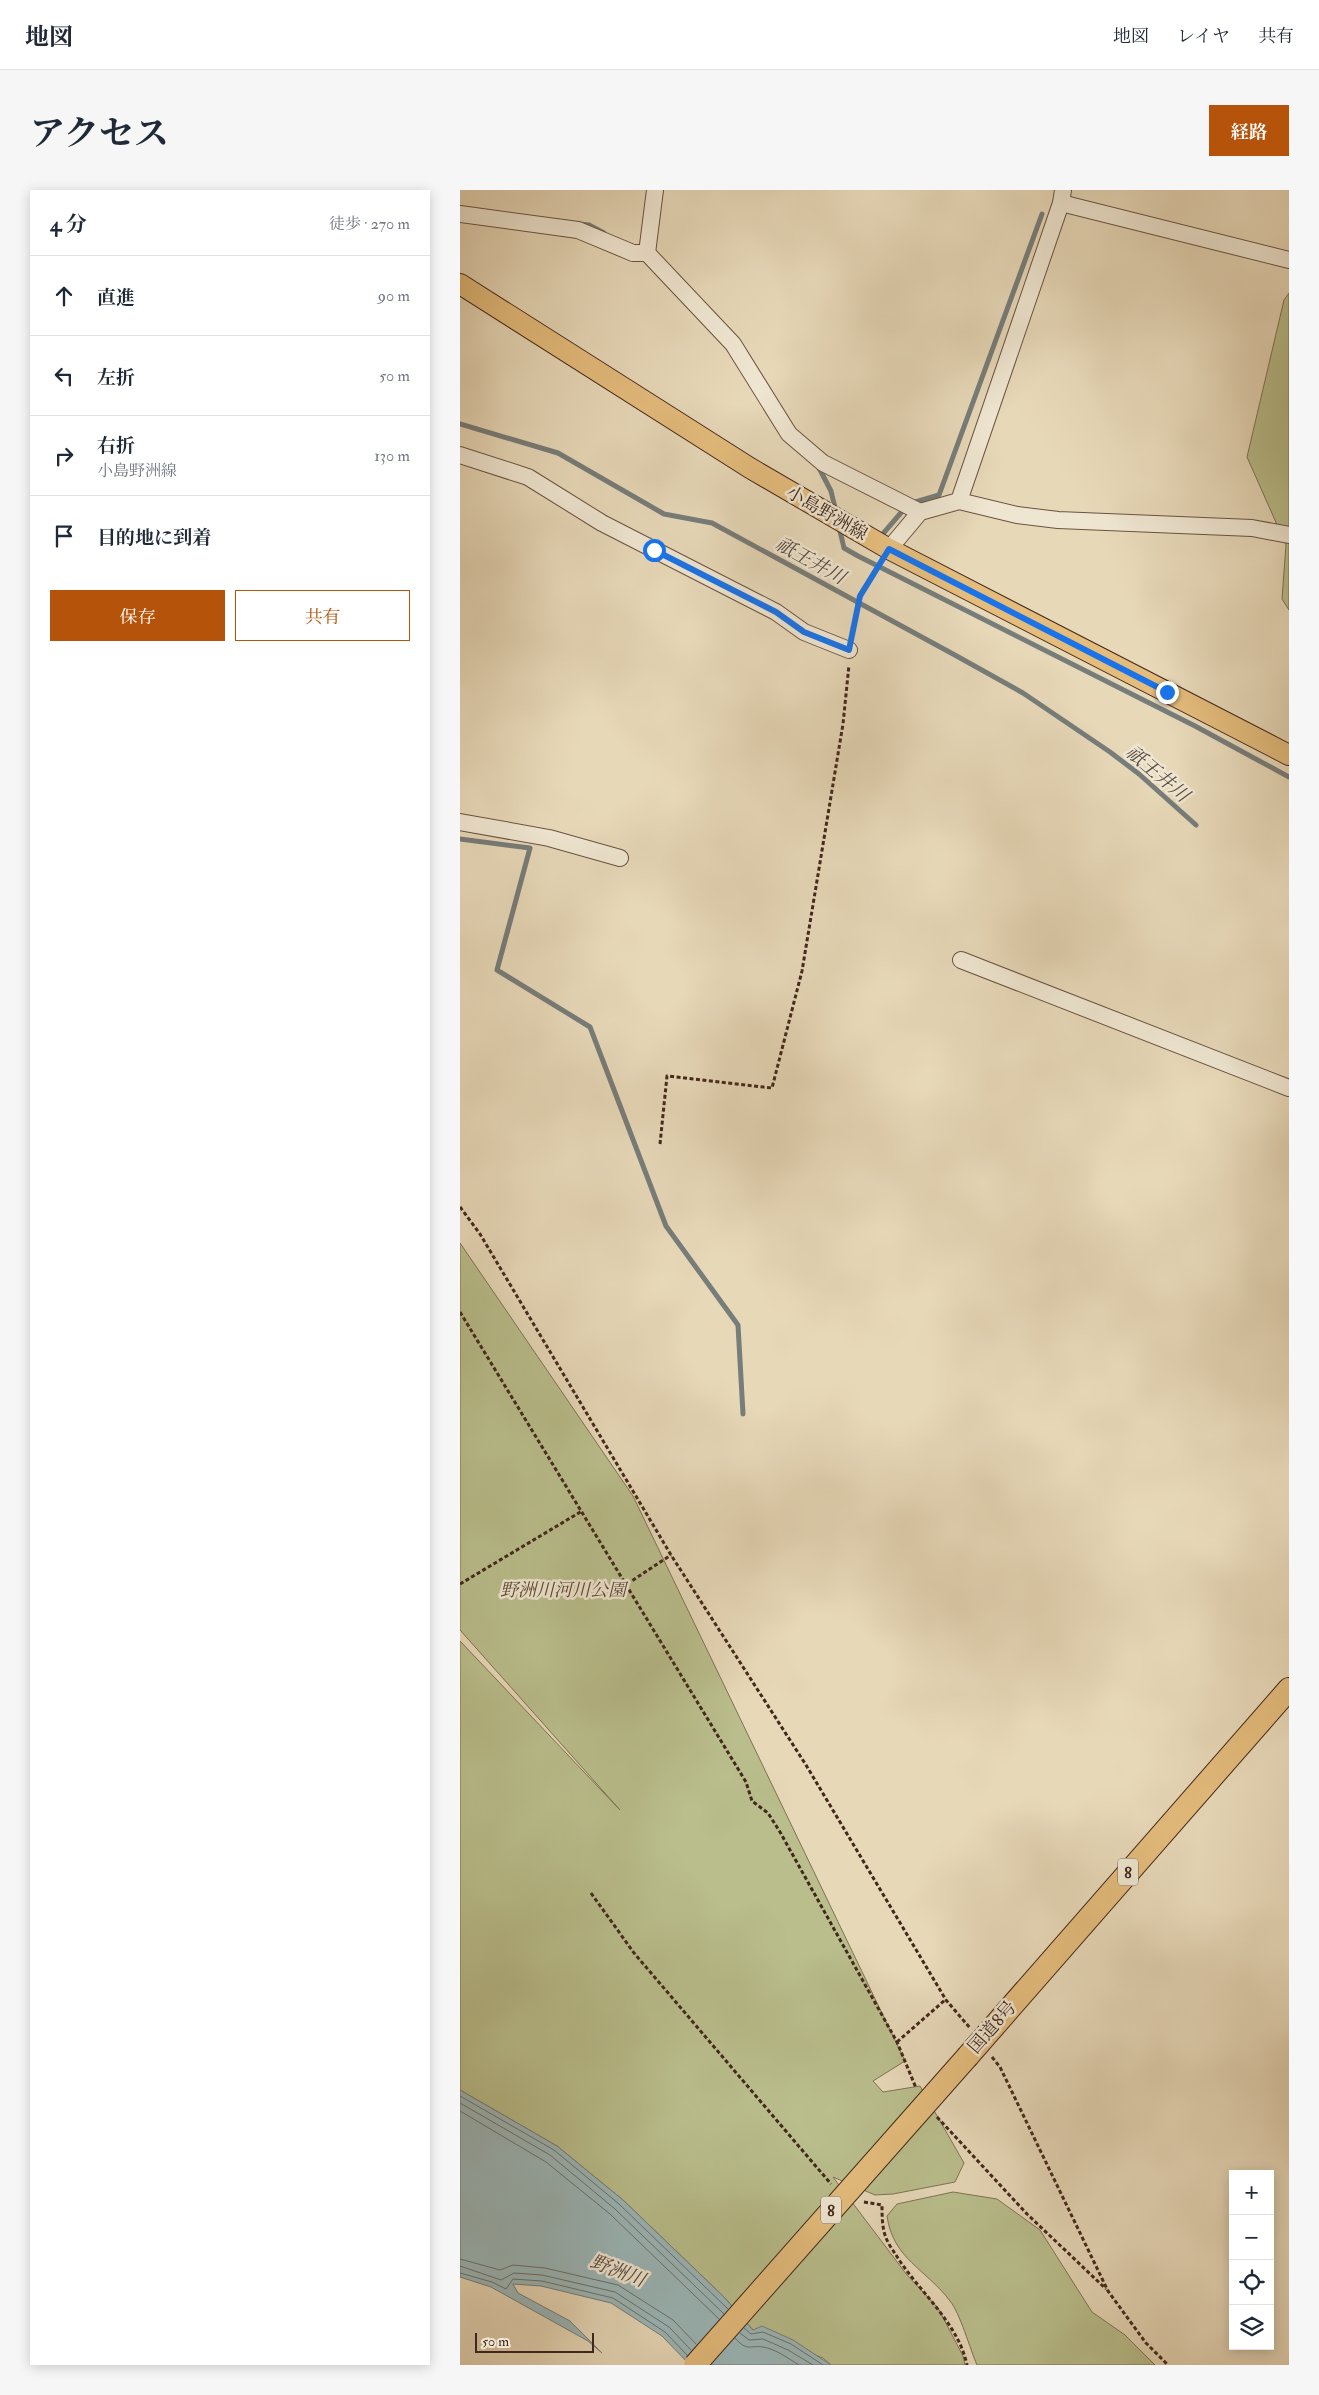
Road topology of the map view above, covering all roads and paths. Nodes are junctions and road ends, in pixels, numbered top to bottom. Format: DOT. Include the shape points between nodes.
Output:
graph roads {
  1 [pos="655,190"];
  2 [pos="1062,196"];
  3 [pos="460,214"];
  4 [pos="647,253"];
  5 [pos="1289,260"];
  6 [pos="460,284"];
  7 [pos="460,456"];
  8 [pos="959,501"];
  9 [pos="920,512"];
  10 [pos="1289,535"];
  11 [pos="889,549"];
  12 [pos="849,650"];
  13 [pos="1289,755"];
  14 [pos="460,822"];
  15 [pos="620,858"];
  16 [pos="961,960"];
  17 [pos="1289,1088"];
  18 [pos="660,1144"];
  19 [pos="460,1207"];
  20 [pos="460,1312"];
  21 [pos="582,1511"];
  22 [pos="671,1555"];
  23 [pos="460,1584"];
  24 [pos="627,1584"];
  25 [pos="1289,1689"];
  26 [pos="591,1893"];
  27 [pos="946,2000"];
  28 [pos="897,2042"];
  29 [pos="974,2048"];
  30 [pos="917,2091"];
  31 [pos="934,2114"];
  32 [pos="834,2186"];
  33 [pos="858,2201"];
  34 [pos="1108,2291"];
  35 [pos="695,2365"];
  36 [pos="967,2365"];
  37 [pos="1168,2365"];
  1 -- 4 [label="street"];
  2 -- 5 [label="street"];
  2 -- 8 [label="street"];
  3 -- 4 [label="street" via="578,230 633,253"];
  4 -- 9 [label="street" via="733,344 789,434 823,463"];
  6 -- 11 [label="main road, 小島野洲線" via="750,468"];
  7 -- 12 [label="street" via="528,477 602,523 776,612 804,632"];
  8 -- 9 [label="street"];
  8 -- 10 [label="street" via="1058,520 1252,528"];
  9 -- 11 [label="street"];
  11 -- 12 [label="path" via="860,596"];
  11 -- 13 [label="main road, 小島野洲線"];
  12 -- 18 [label="path" via="843,724 802,971 772,1088 667,1076"];
  14 -- 15 [label="street" via="549,838"];
  16 -- 17 [label="street"];
  19 -- 22 [label="path" via="518,1295"];
  20 -- 21 [label="path"];
  21 -- 23 [label="path"];
  21 -- 24 [label="path"];
  22 -- 24 [label="path"];
  22 -- 27 [label="path" via="806,1765"];
  24 -- 28 [label="path" via="746,1782 752,1801 768,1813 780,1832"];
  25 -- 29 [label="highway, 国道8号 / 8"];
  26 -- 32 [label="path" via="634,1953"];
  27 -- 28 [label="path"];
  27 -- 29 [label="path"];
  28 -- 30 [label="path"];
  29 -- 34 [label="path" via="1000,2067"];
  29 -- 35 [label="highway, 国道8号 / 8, bridge"];
  31 -- 34 [label="path" via="1027,2214"];
  33 -- 36 [label="path" via="882,2204 885,2237 905,2269 950,2327 965,2354"];
  34 -- 37 [label="path" via="1146,2343"];
}
